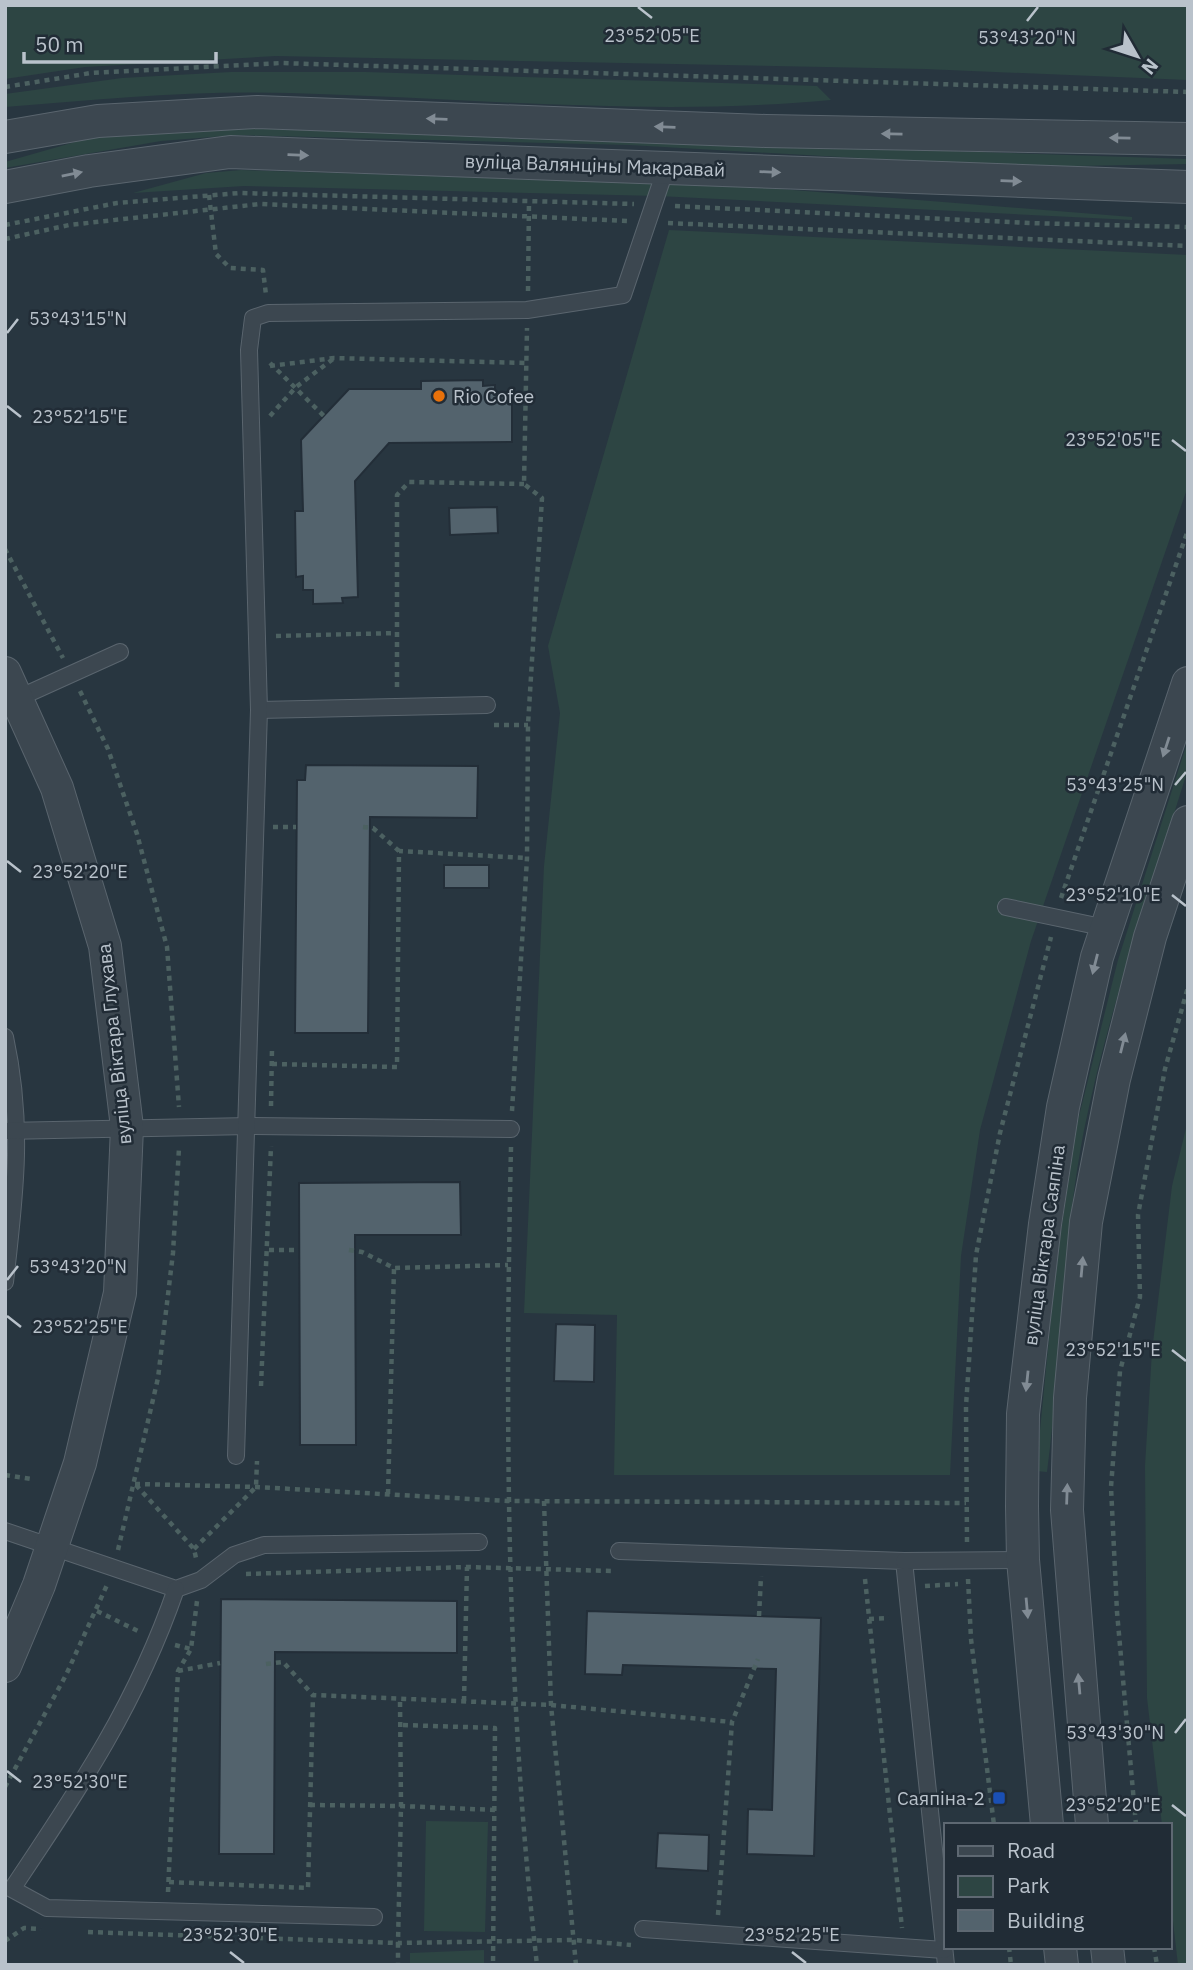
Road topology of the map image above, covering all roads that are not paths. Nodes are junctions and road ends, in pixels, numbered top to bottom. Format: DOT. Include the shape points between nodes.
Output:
graph roads {
  1 [pos="5,137"];
  2 [pos="1188,139"];
  3 [pos="666,168"];
  4 [pos="5,187"];
  5 [pos="1188,187"];
  6 [pos="120,652"];
  7 [pos="1188,683"];
  8 [pos="10,692"];
  9 [pos="487,705"];
  10 [pos="259,710"];
  11 [pos="1188,822"];
  12 [pos="1006,908"];
  13 [pos="1106,928"];
  14 [pos="5,1037"];
  15 [pos="249,1126"];
  16 [pos="127,1127"];
  17 [pos="511,1129"];
  18 [pos="12,1132"];
  19 [pos="5,1282"];
  20 [pos="236,1456"];
  21 [pos="5,1531"];
  22 [pos="479,1542"];
  23 [pos="52,1549"];
  24 [pos="619,1551"];
  25 [pos="1023,1560"];
  26 [pos="904,1561"];
  27 [pos="1068,1562"];
  28 [pos="176,1589"];
  29 [pos="5,1666"];
  30 [pos="1047,1823"];
  31 [pos="1092,1823"];
  32 [pos="9,1894"];
  33 [pos="374,1917"];
  34 [pos="643,1929"];
  35 [pos="944,1947"];
  36 [pos="945,1957"];
  2 -- 1 [label="street, вуліца Валянціны Макаравай, one-way" via="766,131 257,111 98,121"];
  4 -- 3 [label="street, вуліца Валянціны Макаравай, one-way" via="230,152"];
  3 -- 5 [label="street, вуліца Валянціны Макаравай, one-way"];
  3 -- 10 [label="lane" via="623,295 527,310 268,313 253,318 249,350"];
  6 -- 8 [label="lane"];
  7 -- 13 [label="street, вуліца Віктара Саяпіна, one-way"];
  8 -- 16 [label="street, вуліца Віктара Глухава" via="57,788 105,946"];
  9 -- 10 [label="lane"];
  10 -- 15 [label="lane"];
  27 -- 11 [label="street, вуліца Віктара Саяпіна, one-way" via="1070,1398 1086,1222 1114,1079 1150,937"];
  12 -- 13 [label="lane"];
  13 -- 25 [label="street, вуліца Віктара Саяпіна, one-way" via="1063,1107 1045,1224 1023,1414"];
  14 -- 18 [label="lane"];
  15 -- 16 [label="lane"];
  15 -- 17 [label="lane"];
  15 -- 20 [label="lane"];
  16 -- 18 [label="lane"];
  16 -- 23 [label="street, вуліца Віктара Глухава" via="120,1293 80,1463"];
  18 -- 19 [label="lane" via="19,1163"];
  21 -- 23 [label="lane"];
  22 -- 28 [label="lane" via="264,1545 234,1555 201,1580"];
  23 -- 28 [label="lane"];
  23 -- 29 [label="street, вуліца Віктара Глухава"];
  24 -- 26 [label="lane"];
  25 -- 26 [label="lane"];
  25 -- 27 [label="street"];
  25 -- 30 [label="street, вуліца Віктара Саяпіна, one-way"];
  26 -- 35 [label="lane"];
  31 -- 27 [label="street, вуліца Віктара Саяпіна, one-way"];
  28 -- 32 [label="lane" via="133,1696 86,1779"];
  32 -- 33 [label="lane" via="47,1908"];
  34 -- 36 [label="lane" via="904,1948"];
}
